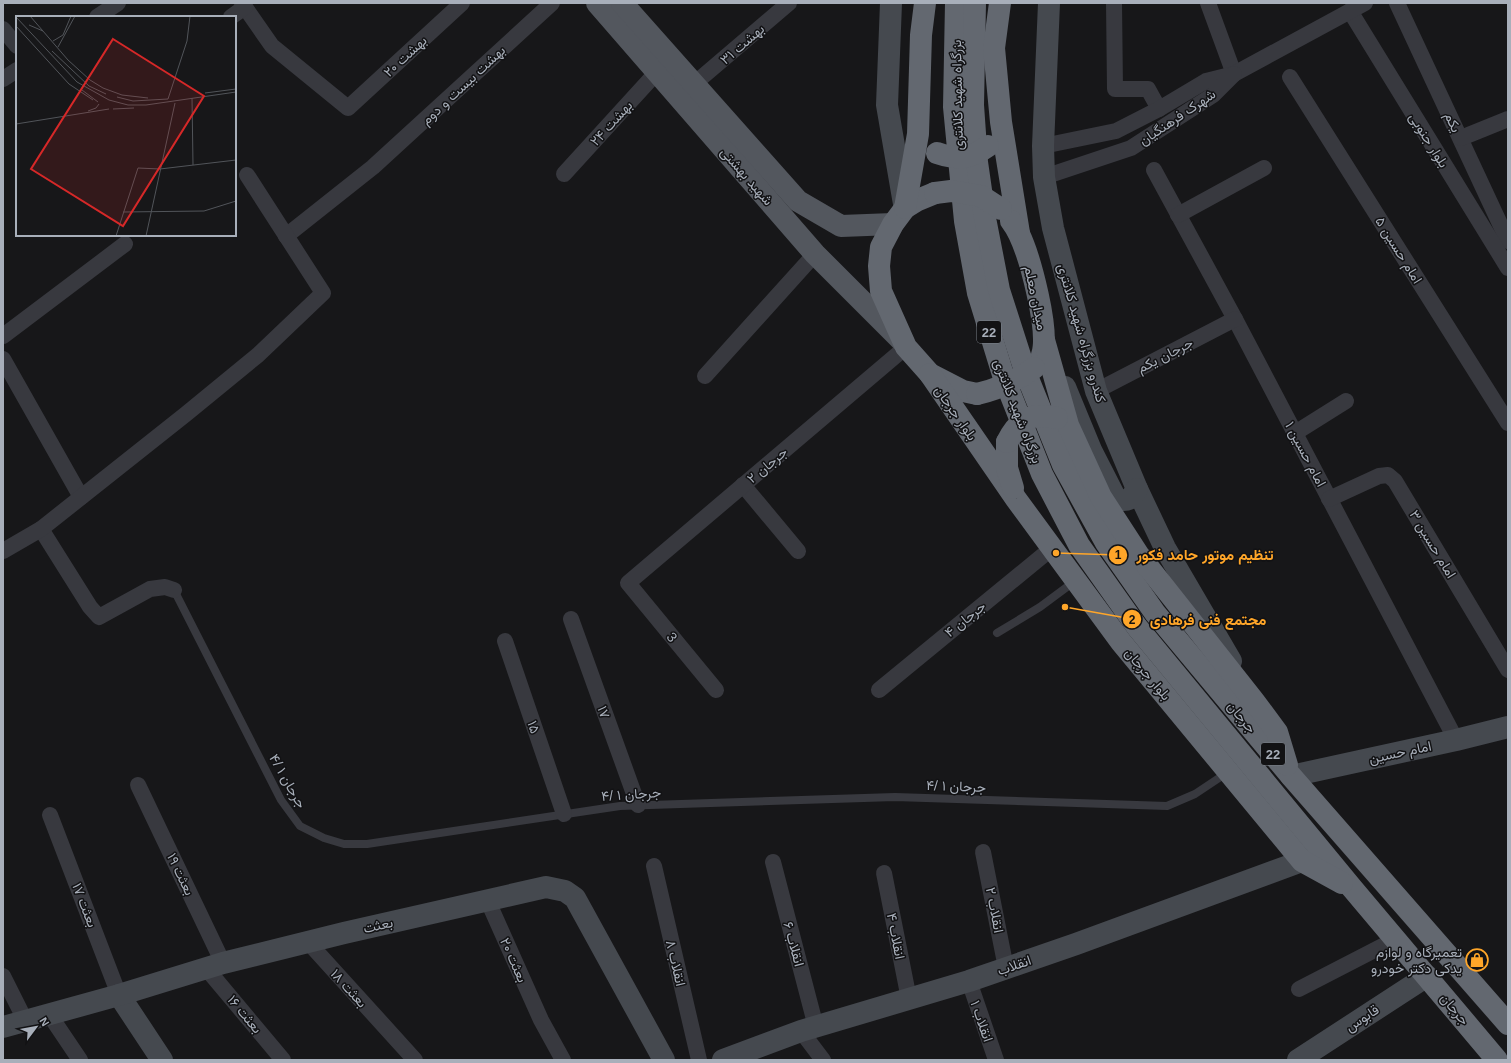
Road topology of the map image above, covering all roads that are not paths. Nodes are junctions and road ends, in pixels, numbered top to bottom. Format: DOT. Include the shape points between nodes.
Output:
graph roads {
  1 [pos="462,3"];
  2 [pos="552,3"];
  3 [pos="597,3"];
  4 [pos="622,3"];
  5 [pos="789,3"];
  6 [pos="891,3"];
  7 [pos="925,3"];
  8 [pos="956,3"];
  9 [pos="975,3"];
  10 [pos="1000,3"];
  11 [pos="1049,3"];
  12 [pos="1114,3"];
  13 [pos="1208,3"];
  14 [pos="1365,3"];
  15 [pos="1397,3"];
  16 [pos="112,5"];
  17 [pos="244,5"];
  18 [pos="1350,12"];
  19 [pos="98,16"];
  20 [pos="232,16"];
  21 [pos="3,29"];
  22 [pos="16,45"];
  23 [pos="16,71"];
  24 [pos="657,72"];
  25 [pos="1234,74"];
  26 [pos="1290,77"];
  27 [pos="3,79"];
  28 [pos="694,84"];
  29 [pos="1159,109"];
  30 [pos="1508,119"];
  31 [pos="1000,122"];
  32 [pos="918,134"];
  33 [pos="1461,138"];
  34 [pos="1043,146"];
  35 [pos="1264,168"];
  36 [pos="1154,170"];
  37 [pos="564,174"];
  38 [pos="247,175"];
  39 [pos="1044,177"];
  40 [pos="1178,215"];
  41 [pos="899,216"];
  42 [pos="1019,233"];
  43 [pos="286,236"];
  44 [pos="1508,241"];
  45 [pos="125,244"];
  46 [pos="815,254"];
  47 [pos="1508,268"];
  48 [pos="1235,319"];
  49 [pos="3,336"];
  50 [pos="905,344"];
  51 [pos="1042,353"];
  52 [pos="3,359"];
  53 [pos="930,374"];
  54 [pos="705,376"];
  55 [pos="1096,391"];
  56 [pos="1346,400"];
  57 [pos="1063,421"];
  58 [pos="1508,423"];
  59 [pos="1294,433"];
  60 [pos="1063,464"];
  61 [pos="743,485"];
  62 [pos="1137,490"];
  63 [pos="80,497"];
  64 [pos="1016,499"];
  65 [pos="1329,499"];
  66 [pos="41,529"];
  67 [pos="1052,548"];
  68 [pos="3,551"];
  69 [pos="798,551"];
  70 [pos="1075,581"];
  71 [pos="628,583"];
  72 [pos="174,590"];
  73 [pos="571,618"];
  74 [pos="1137,627"];
  75 [pos="997,633"];
  76 [pos="505,641"];
  77 [pos="1508,670"];
  78 [pos="716,690"];
  79 [pos="879,690"];
  80 [pos="1254,701"];
  81 [pos="1508,727"];
  82 [pos="1456,740"];
  83 [pos="1228,772"];
  84 [pos="1291,776"];
  85 [pos="138,785"];
  86 [pos="638,805"];
  87 [pos="564,814"];
  88 [pos="50,815"];
  89 [pos="984,852"];
  90 [pos="1302,861"];
  91 [pos="773,862"];
  92 [pos="654,866"];
  93 [pos="884,873"];
  94 [pos="1352,888"];
  95 [pos="487,899"];
  96 [pos="1396,939"];
  97 [pos="308,942"];
  98 [pos="215,966"];
  99 [pos="1006,968"];
  100 [pos="3,976"];
  101 [pos="1427,976"];
  102 [pos="969,981"];
  103 [pos="1299,989"];
  104 [pos="119,995"];
  105 [pos="909,999"];
  106 [pos="49,1014"];
  107 [pos="26,1022"];
  108 [pos="1508,1024"];
  109 [pos="3,1028"];
  110 [pos="808,1029"];
  111 [pos="80,1060"];
  112 [pos="162,1060"];
  113 [pos="283,1060"];
  114 [pos="415,1060"];
  115 [pos="563,1060"];
  116 [pos="664,1060"];
  117 [pos="699,1060"];
  118 [pos="723,1060"];
  119 [pos="823,1060"];
  120 [pos="996,1060"];
  121 [pos="1298,1060"];
  122 [pos="1497,1060"];
  1 -- 17 [label="street, بهشت ۲۰" via="348,108 272,46"];
  2 -- 43 [label="street, بهشت بیست و دوم" via="373,167"];
  3 -- 24 [label="main road, شهید بهشتی"];
  4 -- 28 [label="main road, شهید بهشتی"];
  5 -- 28 [label="street, بهشت ۳۱"];
  6 -- 41 [label="street" via="887,105"];
  7 -- 32 [label="highway" via="921,35"];
  8 -- 74 [label="highway, بزرگراه شهید کلانتری / 22" via="955,114 965,221 978,293 1004,378 1042,474 1079,544"];
  9 -- 60 [label="highway, بزرگراه شهید کلانتری / 22" via="973,105 977,162 985,218 999,290 1025,371"];
  10 -- 31 [label="highway" via="994,48"];
  11 -- 34 [label="street, کندرو بزرگراه شهید کلانتری"];
  12 -- 29 [label="street" via="1115,88 1148,89"];
  13 -- 25 [label="street"];
  14 -- 18 [label="street"];
  15 -- 33 [label="street, یکم"];
  16 -- 19 [label="street"];
  17 -- 20 [label="street"];
  18 -- 25 [label="street"];
  18 -- 47 [label="street, بلوار جنوبی"];
  21 -- 22 [label="street"];
  23 -- 27 [label="street"];
  24 -- 37 [label="street, بهشت ۲۴"];
  24 -- 46 [label="main road, شهید بهشتی"];
  25 -- 29 [label="street" via="1206,81"];
  25 -- 39 [label="street, شهرک فرهنگیان" via="1213,95 1131,148"];
  26 -- 58 [label="street, امام حسین ۵"];
  28 -- 41 [label="main road, شهید بهشتی" via="798,201 841,226"];
  29 -- 34 [label="street" via="1116,131"];
  30 -- 33 [label="street"];
  31 -- 32 [label="highway, bridge" via="996,135 988,146 977,154 964,158 950,158 937,153 926,145"];
  31 -- 42 [label="highway"];
  32 -- 41 [label="highway"];
  33 -- 44 [label="street, یکم"];
  34 -- 39 [label="street, کندرو بزرگراه شهید کلانتری"];
  35 -- 40 [label="street"];
  36 -- 40 [label="street, امام حسین ۱"];
  38 -- 43 [label="street"];
  39 -- 55 [label="street, کندرو بزرگراه شهید کلانتری" via="1053,228"];
  40 -- 48 [label="street, امام حسین ۱"];
  41 -- 42 [label="highway, میدان معلم, bridge" via="918,200 934,193 951,191 981,196 1001,209"];
  41 -- 50 [label="highway" via="881,247 878,266 881,291"];
  42 -- 51 [label="highway, میدان معلم" via="1035,282 1043,322"];
  43 -- 63 [label="street" via="323,293 258,355"];
  45 -- 49 [label="street"];
  46 -- 50 [label="main road, شهید بهشتی"];
  46 -- 54 [label="street"];
  48 -- 55 [label="street, جرجان یکم"];
  48 -- 59 [label="street, امام حسین ۱"];
  50 -- 53 [label="highway"];
  50 -- 61 [label="street, جرجان ۲"];
  51 -- 53 [label="highway, bridge" via="1018,380 977,394 956,388"];
  51 -- 57 [label="highway"];
  51 -- 62 [label="street" via="1069,396 1091,450 1116,499 1124,501 1132,498"];
  52 -- 63 [label="street"];
  53 -- 64 [label="highway, بلوار جرجان"];
  55 -- 62 [label="street, کندرو بزرگراه شهید کلانتری"];
  56 -- 59 [label="street"];
  57 -- 64 [label="highway, bridge" via="1045,415 1032,416 1012,431 1007,442 1007,468"];
  57 -- 80 [label="highway" via="1101,497 1138,554"];
  59 -- 65 [label="street, امام حسین ۱"];
  60 -- 84 [label="highway, جرجان / 22" via="1106,543 1155,613"];
  61 -- 69 [label="street"];
  61 -- 71 [label="street, جرجان ۲"];
  62 -- 80 [label="street, کندرو بزرگراه شهید کلانتری" via="1165,548"];
  63 -- 66 [label="street"];
  64 -- 67 [label="highway, بلوار جرجان"];
  65 -- 77 [label="street, امام حسین ۳" via="1379,476 1388,475 1395,481"];
  65 -- 82 [label="street, امام حسین ۱"];
  66 -- 68 [label="street"];
  66 -- 72 [label="street" via="90,607 99,617 150,588 165,587"];
  67 -- 70 [label="highway, بلوار جرجان"];
  67 -- 79 [label="street, ۴ جرجان"];
  70 -- 75 [label="lane" via="1040,607"];
  70 -- 83 [label="highway, بلوار جرجان" via="1121,642"];
  71 -- 78 [label="street, 3"];
  72 -- 87 [label="lane, جرجان ۱ /۴" via="281,800 300,826 324,838 344,844 367,844"];
  73 -- 86 [label="street, ۱۷"];
  74 -- 94 [label="highway, جرجان / 22"];
  76 -- 87 [label="street, ۱۵"];
  80 -- 84 [label="highway" via="1277,732"];
  81 -- 82 [label="street, امام حسین"];
  82 -- 84 [label="street, امام حسین"];
  83 -- 86 [label="lane, جرجان ۱ /۴" via="1194,794 1167,806 895,798"];
  83 -- 90 [label="highway, بلوار جرجان"];
  84 -- 108 [label="highway, جرجان / 22"];
  85 -- 98 [label="street, بعثت ۱۹"];
  86 -- 87 [label="lane, جرجان ۱ /۴"];
  88 -- 104 [label="street, ۱۷ بعثت"];
  89 -- 99 [label="street, ۲ انقلاب"];
  90 -- 94 [label="highway, بلوار جرجان"];
  90 -- 99 [label="street, انقلاب"];
  91 -- 110 [label="street, ۶ انقلاب"];
  92 -- 117 [label="street, ۸ انقلاب"];
  93 -- 105 [label="street, ۴ انقلاب"];
  94 -- 96 [label="highway, جرجان / 22"];
  95 -- 97 [label="street, بعثت"];
  95 -- 115 [label="street, ۲۰ بعثت" via="541,1020"];
  95 -- 116 [label="street, بعثت" via="546,887 565,890 575,898"];
  96 -- 101 [label="highway, جرجان / 22"];
  96 -- 103 [label="street"];
  97 -- 98 [label="street, بعثت"];
  97 -- 114 [label="street, ۱۸ بعثت"];
  98 -- 104 [label="street, بعثت"];
  98 -- 113 [label="street, ۱۶ بعثت"];
  99 -- 102 [label="street, انقلاب"];
  100 -- 107 [label="street"];
  101 -- 121 [label="street, قابوس"];
  101 -- 122 [label="highway, جرجان / 22"];
  102 -- 105 [label="street, انقلاب"];
  102 -- 120 [label="street, انقلاب ۱"];
  104 -- 106 [label="street, بعثت"];
  104 -- 112 [label="street"];
  105 -- 110 [label="street, انقلاب"];
  106 -- 107 [label="street, بعثت"];
  106 -- 111 [label="street"];
  107 -- 109 [label="street, بعثت"];
  110 -- 118 [label="street, انقلاب"];
  110 -- 119 [label="street"];
}
